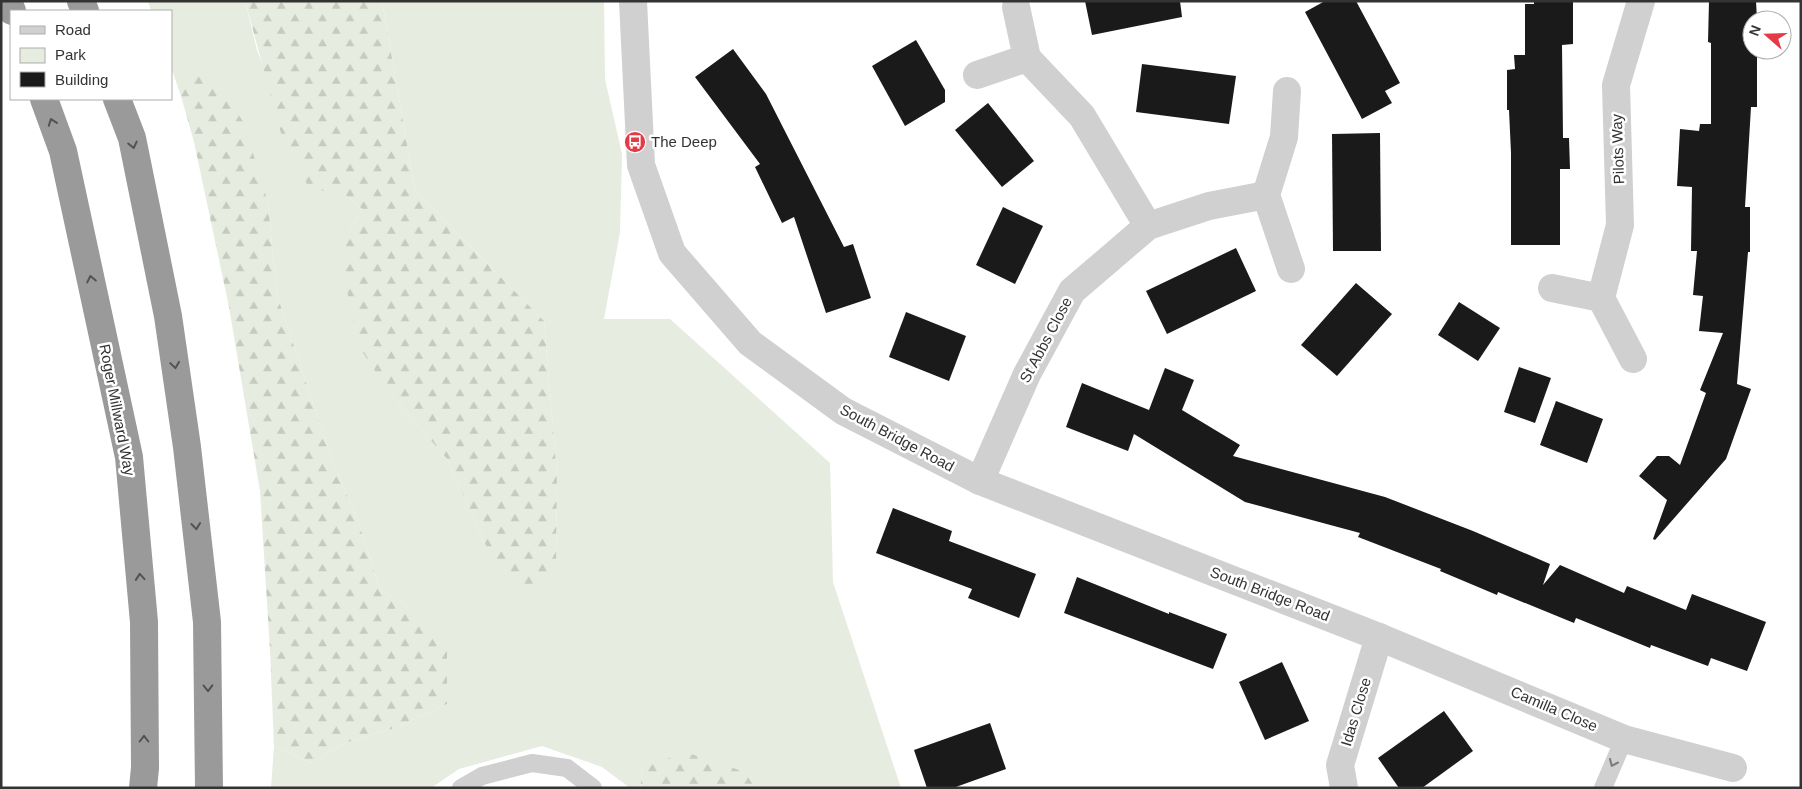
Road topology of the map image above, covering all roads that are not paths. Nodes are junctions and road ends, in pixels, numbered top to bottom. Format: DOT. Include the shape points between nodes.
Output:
graph roads {
  1 [pos="633,1"];
  2 [pos="1642,1"];
  3 [pos="1016,7"];
  4 [pos="1027,58"];
  5 [pos="977,75"];
  6 [pos="1287,91"];
  7 [pos="44,100"];
  8 [pos="117,100"];
  9 [pos="1266,196"];
  10 [pos="1148,226"];
  11 [pos="1291,269"];
  12 [pos="1552,288"];
  13 [pos="1601,298"];
  14 [pos="1633,359"];
  15 [pos="980,481"];
  16 [pos="1379,637"];
  17 [pos="1624,739"];
  18 [pos="1733,768"];
  19 [pos="143,788"];
  20 [pos="210,788"];
  21 [pos="461,788"];
  22 [pos="592,788"];
  23 [pos="1344,788"];
  24 [pos="1603,788"];
  1 -- 15 [label="street, South Bridge Road" via="641,165 672,253 750,343 843,411"];
  2 -- 13 [label="street, Pilots Way" via="1616,85 1620,225"];
  3 -- 4 [label="street"];
  4 -- 5 [label="street"];
  4 -- 10 [label="street" via="1082,116"];
  6 -- 9 [label="street" via="1284,137"];
  19 -- 7 [label="highway, Roger Millward Way, one-way" via="144,622 129,457 63,151"];
  8 -- 20 [label="highway, one-way" via="132,138 168,316 187,447 207,622"];
  9 -- 10 [label="street, St Abbs Close" via="1209,206"];
  9 -- 11 [label="street"];
  10 -- 15 [label="street, St Abbs Close" via="1072,291 1028,374"];
  12 -- 13 [label="street"];
  13 -- 14 [label="street"];
  15 -- 16 [label="street, South Bridge Road"];
  16 -- 17 [label="street, Camilla Close"];
  16 -- 23 [label="street, Idas Close" via="1340,765"];
  17 -- 18 [label="street, Camilla Close"];
  17 -- 24 [label="lane, one-way"];
  21 -- 22 [label="lane" via="482,776 532,763 567,768"];
}
